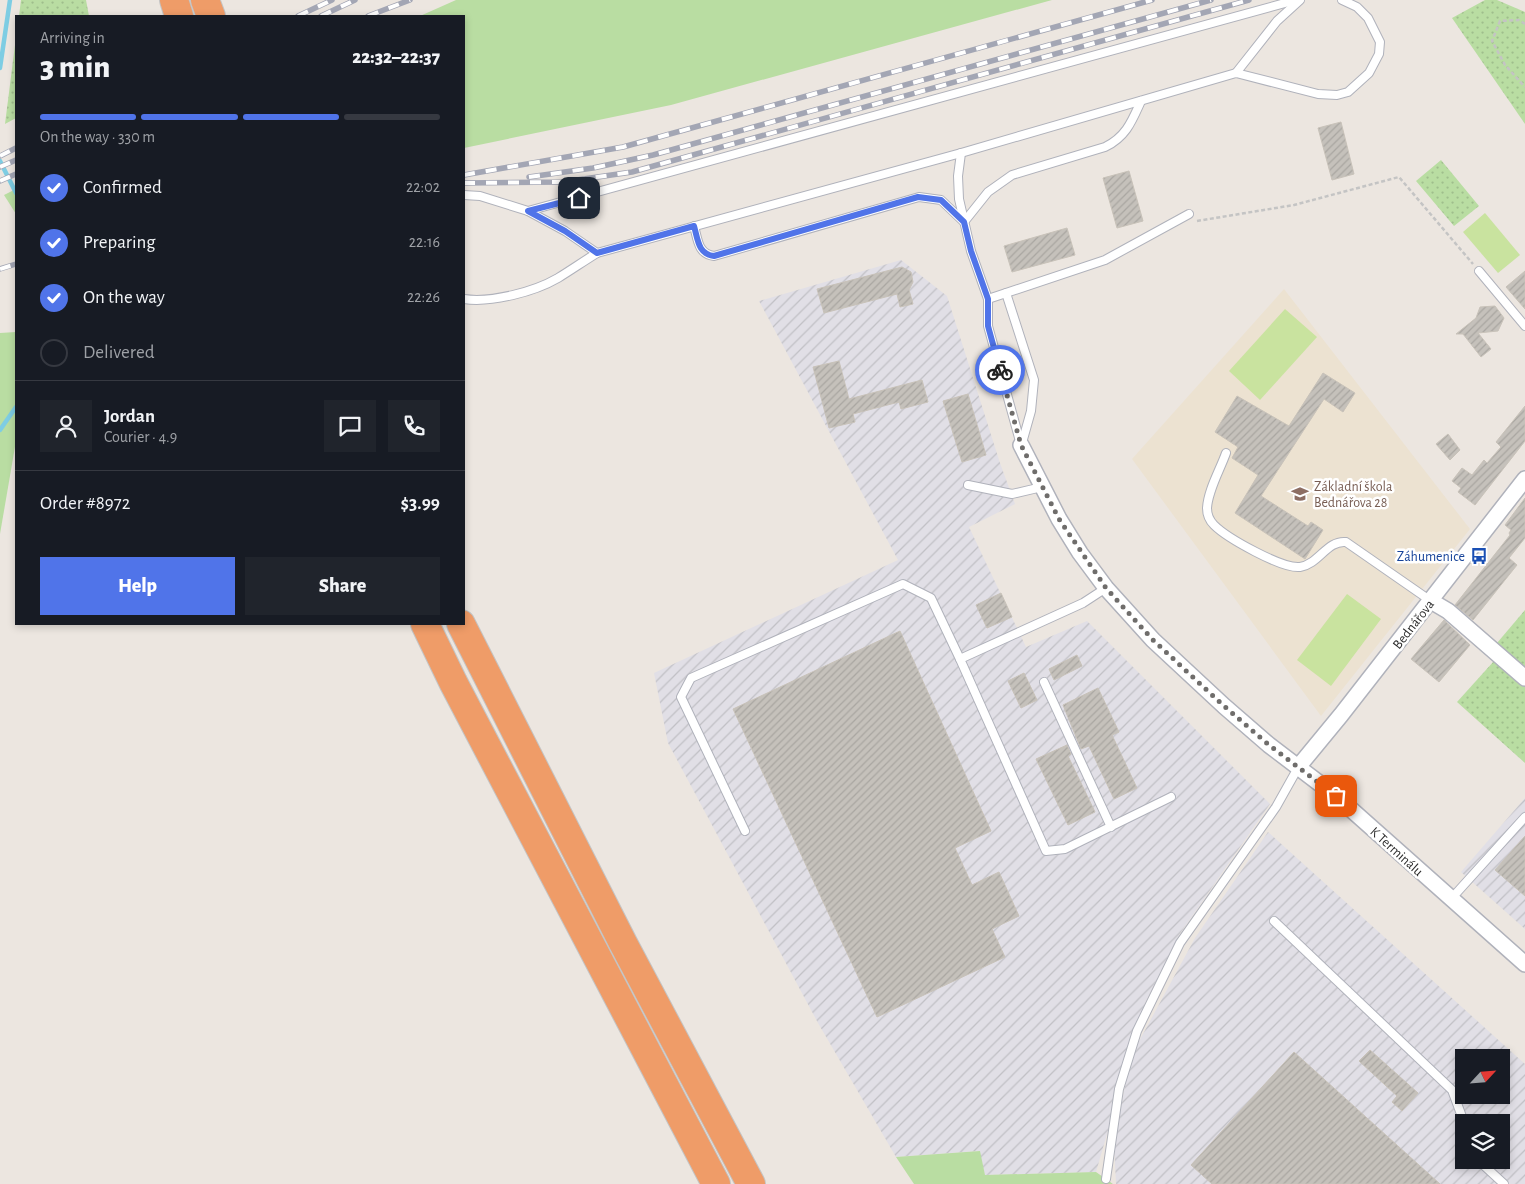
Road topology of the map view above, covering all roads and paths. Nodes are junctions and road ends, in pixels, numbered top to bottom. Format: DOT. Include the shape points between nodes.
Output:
graph roads {
  1 [pos="174,0"];
  2 [pos="205,0"];
  3 [pos="1296,0"];
  4 [pos="1301,0"];
  5 [pos="1342,0"];
  6 [pos="179,15"];
  7 [pos="211,15"];
  8 [pos="1525,24"];
  9 [pos="1236,73"];
  10 [pos="1525,87"];
  11 [pos="1141,101"];
  12 [pos="961,153"];
  13 [pos="465,195"];
  14 [pos="528,211"];
  15 [pos="1188,214"];
  16 [pos="964,222"];
  17 [pos="694,226"];
  18 [pos="1166,227"];
  19 [pos="597,253"];
  20 [pos="1479,271"];
  21 [pos="1006,293"];
  22 [pos="465,299"];
  23 [pos="988,299"];
  24 [pos="1525,326"];
  25 [pos="1021,445"];
  26 [pos="1226,453"];
  27 [pos="1525,480"];
  28 [pos="968,485"];
  29 [pos="1042,487"];
  30 [pos="1106,588"];
  31 [pos="1431,601"];
  32 [pos="426,625"];
  33 [pos="462,625"];
  34 [pos="960,659"];
  35 [pos="1525,678"];
  36 [pos="1044,682"];
  37 [pos="1299,766"];
  38 [pos="1172,798"];
  39 [pos="1525,817"];
  40 [pos="1111,827"];
  41 [pos="745,831"];
  42 [pos="1451,899"];
  43 [pos="1274,921"];
  44 [pos="1525,964"];
  45 [pos="1461,1114"];
  46 [pos="1488,1169"];
  47 [pos="1106,1179"];
  48 [pos="716,1184"];
  49 [pos="751,1184"];
  50 [pos="1504,1184"];
  1 -- 6 [label="highway"];
  2 -- 7 [label="highway"];
  3 -- 14 [label="lane"];
  4 -- 9 [label="lane" via="1277,21"];
  5 -- 9 [label="lane" via="1357,7 1368,18 1380,42 1379,54 1369,73 1348,92 1318,94"];
  8 -- 10 [label="path" via="1519,20 1500,21 1492,41 1505,65"];
  9 -- 11 [label="lane"];
  11 -- 12 [label="lane"];
  11 -- 16 [label="lane" via="1125,134 1116,142 1012,175 988,192"];
  12 -- 16 [label="lane" via="958,176"];
  12 -- 17 [label="lane"];
  13 -- 14 [label="lane" via="480,196"];
  14 -- 19 [label="lane"];
  15 -- 18 [label="lane"];
  16 -- 17 [label="lane" via="941,200 918,197 714,256 700,250"];
  16 -- 23 [label="lane"];
  17 -- 19 [label="lane"];
  18 -- 20 [label="path" via="1294,205 1400,177"];
  18 -- 21 [label="lane" via="1105,260"];
  19 -- 22 [label="lane" via="544,285 500,298"];
  20 -- 24 [label="lane"];
  21 -- 23 [label="lane"];
  21 -- 25 [label="lane" via="1034,380 1031,411"];
  23 -- 25 [label="lane" via="988,326"];
  25 -- 29 [label="street, K Terminálu"];
  26 -- 31 [label="lane" via="1207,508 1218,529 1292,567 1309,564 1332,545 1346,542"];
  27 -- 31 [label="street, Bednářova"];
  28 -- 29 [label="lane" via="1012,494"];
  29 -- 30 [label="street, K Terminálu" via="1076,546"];
  30 -- 34 [label="lane" via="1083,603"];
  30 -- 37 [label="street, K Terminálu" via="1153,640 1224,706"];
  31 -- 35 [label="street" via="1448,611"];
  31 -- 37 [label="street, Bednářova"];
  32 -- 48 [label="highway"];
  33 -- 49 [label="highway" via="623,943"];
  34 -- 40 [label="lane" via="1046,851 1065,849"];
  34 -- 41 [label="lane" via="931,598 903,584 691,678 681,697"];
  36 -- 40 [label="lane"];
  37 -- 42 [label="street, K Terminálu"];
  37 -- 47 [label="lane" via="1276,807 1180,943 1138,1031 1119,1089"];
  38 -- 40 [label="lane"];
  39 -- 42 [label="lane"];
  42 -- 44 [label="street, K Terminálu"];
  43 -- 45 [label="lane" via="1452,1090"];
  46 -- 50 [label="lane"];
}
